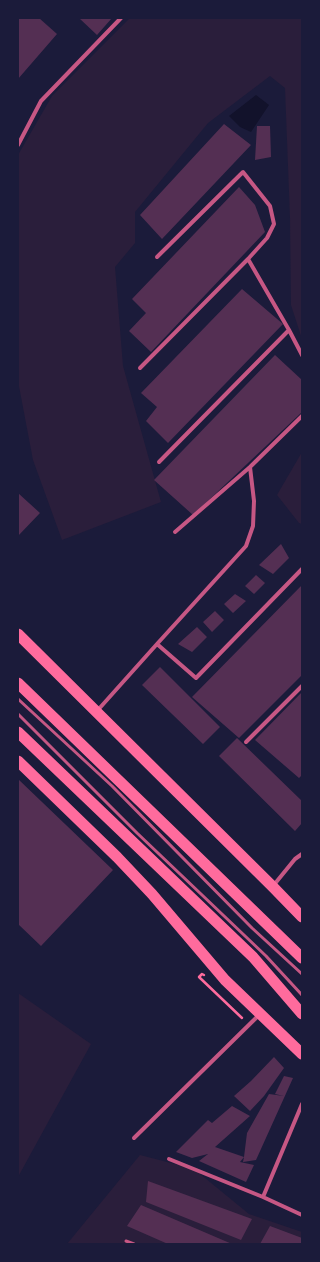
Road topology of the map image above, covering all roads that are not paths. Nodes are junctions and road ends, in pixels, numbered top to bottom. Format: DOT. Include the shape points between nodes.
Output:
graph roads {
  1 [pos="121,18"];
  2 [pos="18,145"];
  3 [pos="157,257"];
  4 [pos="248,259"];
  5 [pos="289,330"];
  6 [pos="302,355"];
  7 [pos="140,368"];
  8 [pos="302,416"];
  9 [pos="159,462"];
  10 [pos="250,467"];
  11 [pos="175,532"];
  12 [pos="302,569"];
  13 [pos="18,634"];
  14 [pos="157,644"];
  15 [pos="18,683"];
  16 [pos="302,686"];
  17 [pos="18,699"];
  18 [pos="97,712"];
  19 [pos="18,714"];
  20 [pos="18,732"];
  21 [pos="246,742"];
  22 [pos="18,762"];
  23 [pos="302,854"];
  24 [pos="273,887"];
  25 [pos="302,917"];
  26 [pos="302,958"];
  27 [pos="302,974"];
  28 [pos="302,995"];
  29 [pos="260,1014"];
  30 [pos="302,1014"];
  31 [pos="302,1054"];
  32 [pos="302,1104"];
  33 [pos="134,1138"];
  34 [pos="169,1159"];
  35 [pos="262,1197"];
  36 [pos="302,1215"];
  37 [pos="126,1241"];
  38 [pos="134,1244"];
  1 -- 2 [label="street" via="42,101"];
  3 -- 4 [label="street" via="243,172 270,206 274,224 267,238"];
  4 -- 5 [label="street"];
  4 -- 7 [label="street"];
  5 -- 6 [label="street"];
  5 -- 9 [label="street"];
  8 -- 10 [label="street"];
  10 -- 11 [label="street"];
  10 -- 14 [label="street" via="254,501 253,526 246,546"];
  12 -- 14 [label="street" via="196,678"];
  13 -- 18 [label="highway"];
  14 -- 18 [label="street"];
  15 -- 26 [label="highway"];
  16 -- 21 [label="street"];
  17 -- 27 [label="lane" via="112,786 252,928"];
  18 -- 24 [label="highway"];
  19 -- 28 [label="lane" via="137,833 266,956"];
  20 -- 30 [label="highway" via="253,957"];
  22 -- 29 [label="highway" via="122,862 225,980"];
  23 -- 24 [label="street"];
  24 -- 25 [label="highway"];
  29 -- 31 [label="highway"];
  29 -- 33 [label="street"];
  32 -- 35 [label="street"];
  34 -- 35 [label="street"];
  35 -- 36 [label="street"];
  37 -- 38 [label="lane"];
}
